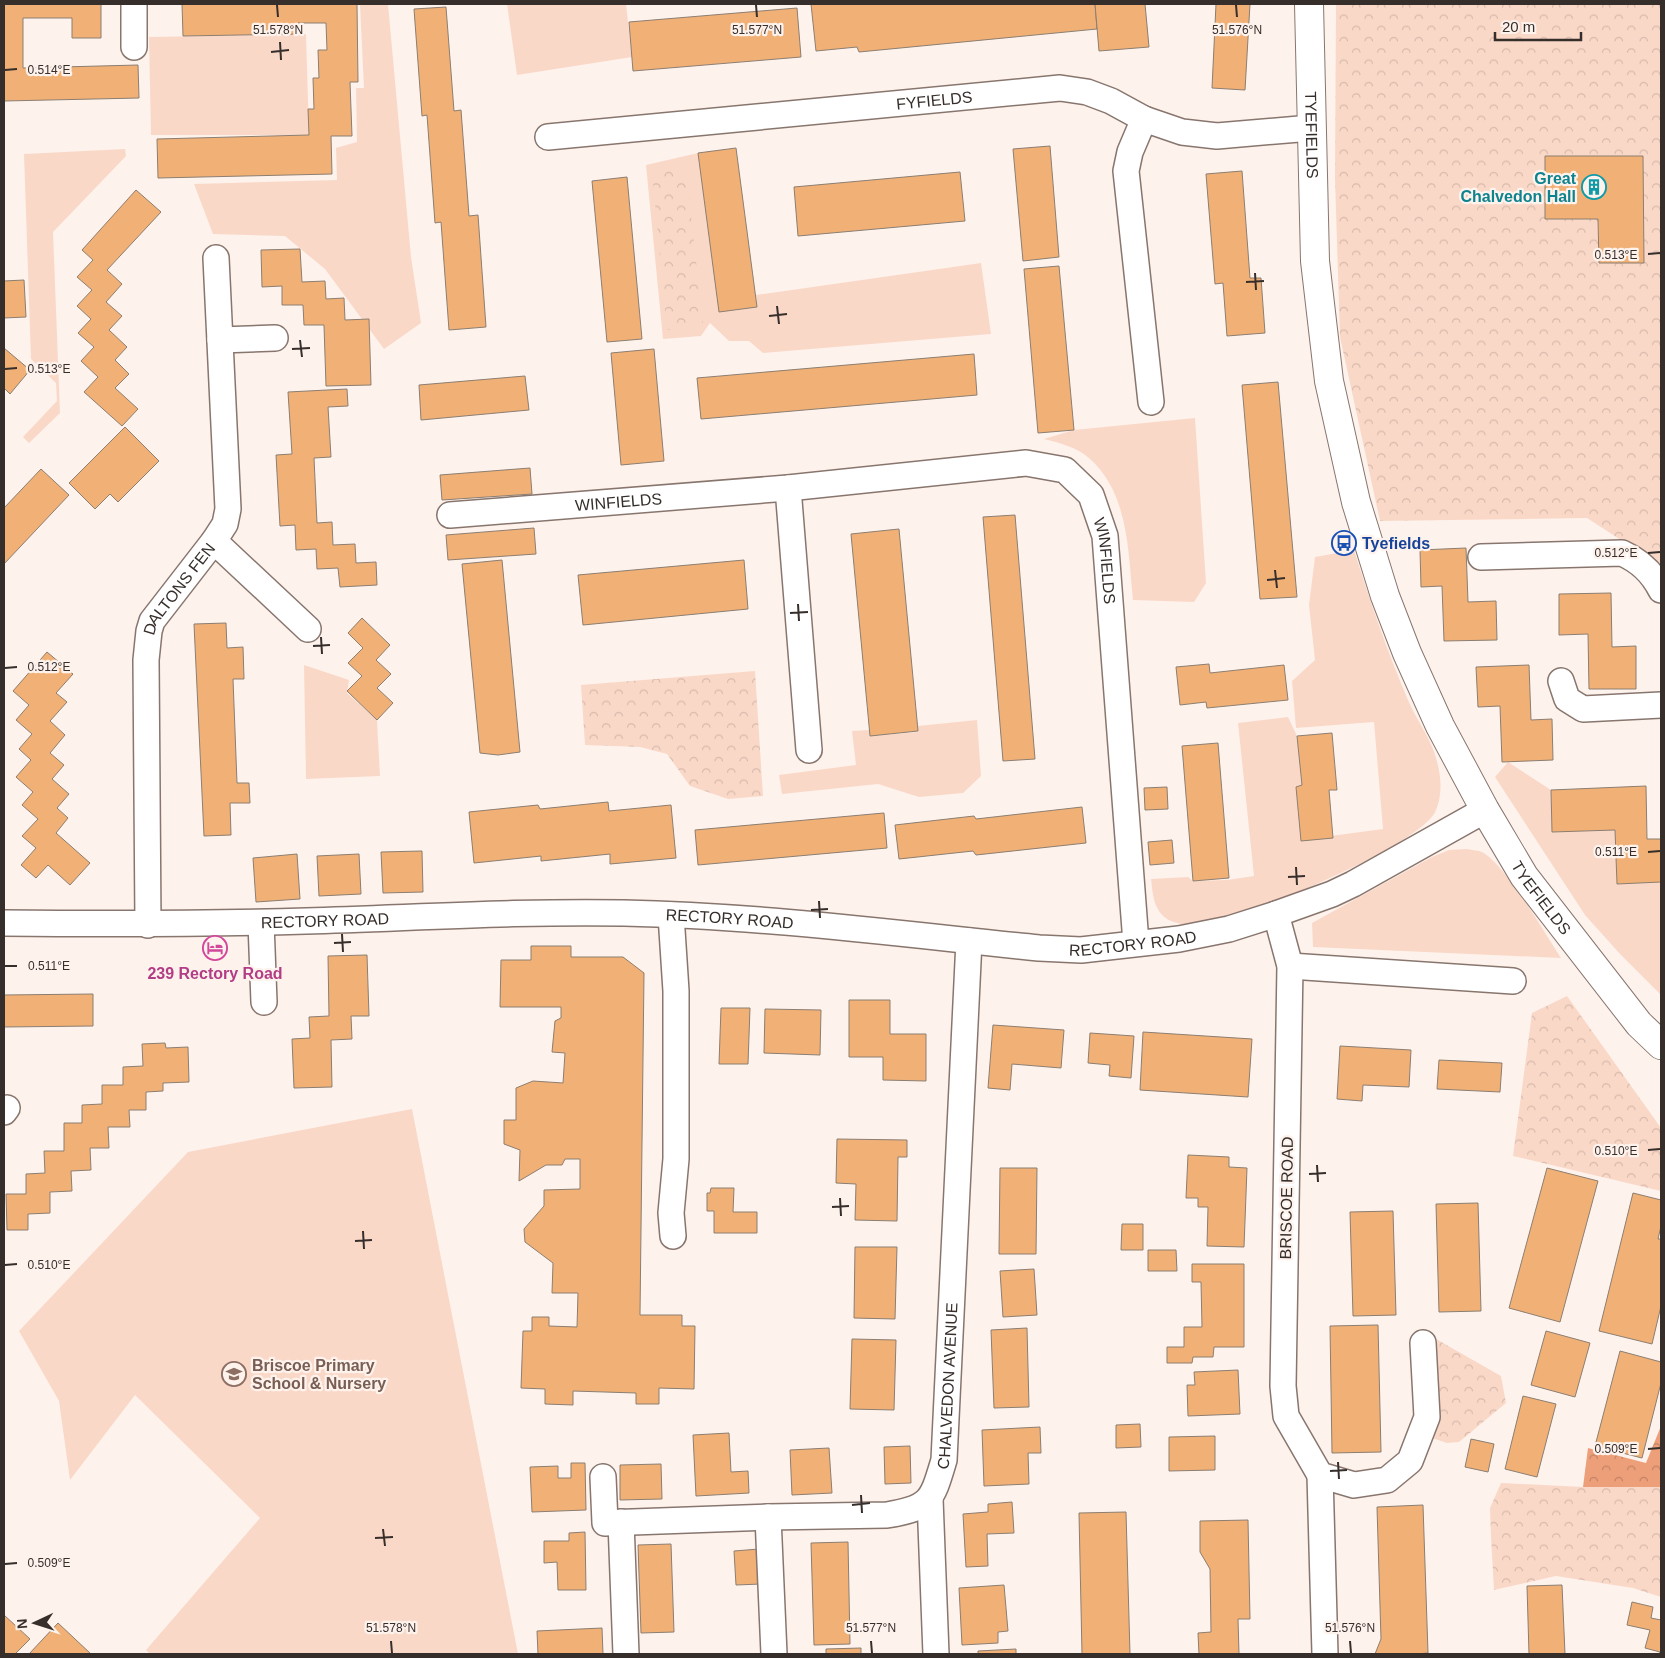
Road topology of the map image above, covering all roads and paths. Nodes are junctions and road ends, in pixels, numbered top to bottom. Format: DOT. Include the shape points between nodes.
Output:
graph roads {
  1 [pos="134,4"];
  2 [pos="1309,4"];
  3 [pos="134,47"];
  4 [pos="1144,118"];
  5 [pos="1310,128"];
  6 [pos="548,137"];
  7 [pos="216,258"];
  8 [pos="275,338"];
  9 [pos="220,340"];
  10 [pos="1151,402"];
  11 [pos="788,488"];
  12 [pos="450,515"];
  13 [pos="214,541"];
  14 [pos="1481,557"];
  15 [pos="1661,590"];
  16 [pos="308,629"];
  17 [pos="1561,681"];
  18 [pos="1661,705"];
  19 [pos="809,750"];
  20 [pos="1485,810"];
  21 [pos="671,914"];
  22 [pos="1276,914"];
  23 [pos="261,923"];
  24 [pos="4,924"];
  25 [pos="148,924"];
  26 [pos="969,941"];
  27 [pos="1136,943"];
  28 [pos="1290,966"];
  29 [pos="1513,980"];
  30 [pos="264,1002"];
  31 [pos="1661,1045"];
  32 [pos="673,1236"];
  33 [pos="1423,1343"];
  34 [pos="1320,1475"];
  35 [pos="603,1477"];
  36 [pos="930,1499"];
  37 [pos="768,1517"];
  38 [pos="613,1522"];
  39 [pos="626,1654"];
  40 [pos="774,1654"];
  41 [pos="936,1654"];
  42 [pos="1325,1654"];
  1 -- 3 [label="street"];
  2 -- 5 [label="street, TYEFIELDS"];
  4 -- 5 [label="street, FYFIELDS" via="1182,132 1217,136"];
  4 -- 6 [label="street, FYFIELDS" via="1088,92 1060,88"];
  4 -- 10 [label="street" via="1130,152 1126,172"];
  5 -- 20 [label="street, TYEFIELDS" via="1315,261 1329,381 1356,502 1385,596 1407,653 1440,726"];
  7 -- 9 [label="street, DALTONS FEN"];
  8 -- 9 [label="street"];
  9 -- 13 [label="street, DALTONS FEN" via="228,509 225,524"];
  11 -- 12 [label="street, WINFIELDS"];
  11 -- 19 [label="street"];
  11 -- 27 [label="street, WINFIELDS" via="1026,464 1065,470 1091,495 1105,536"];
  13 -- 16 [label="street"];
  13 -- 25 [label="street, DALTONS FEN" via="152,621 149,631 146,660"];
  14 -- 15 [label="street" via="1622,553 1646,568"];
  17 -- 18 [label="street" via="1567,699 1583,709"];
  20 -- 22 [label="street, RECTORY ROAD" via="1353,884"];
  20 -- 31 [label="street, TYEFIELDS" via="1524,876 1639,1024"];
  21 -- 23 [label="street, RECTORY ROAD" via="545,913"];
  21 -- 26 [label="street, RECTORY ROAD"];
  21 -- 32 [label="street" via="676,991"];
  22 -- 27 [label="street, RECTORY ROAD" via="1187,938"];
  22 -- 28 [label="street, BRISCOE ROAD"];
  23 -- 25 [label="street, RECTORY ROAD"];
  23 -- 30 [label="street"];
  24 -- 25 [label="street, RECTORY ROAD"];
  26 -- 27 [label="street, RECTORY ROAD" via="1081,950"];
  26 -- 36 [label="street, CHALVEDON AVENUE" via="944,1460"];
  28 -- 29 [label="street"];
  28 -- 34 [label="street, BRISCOE ROAD" via="1283,1386 1286,1416"];
  33 -- 34 [label="street" via="1427,1417 1410,1461 1387,1480 1354,1486"];
  34 -- 42 [label="street, BRISCOE ROAD"];
  35 -- 38 [label="street"];
  36 -- 37 [label="street" via="921,1507 887,1515"];
  36 -- 41 [label="street"];
  37 -- 38 [label="street"];
  37 -- 40 [label="street"];
  38 -- 39 [label="street"];
}
